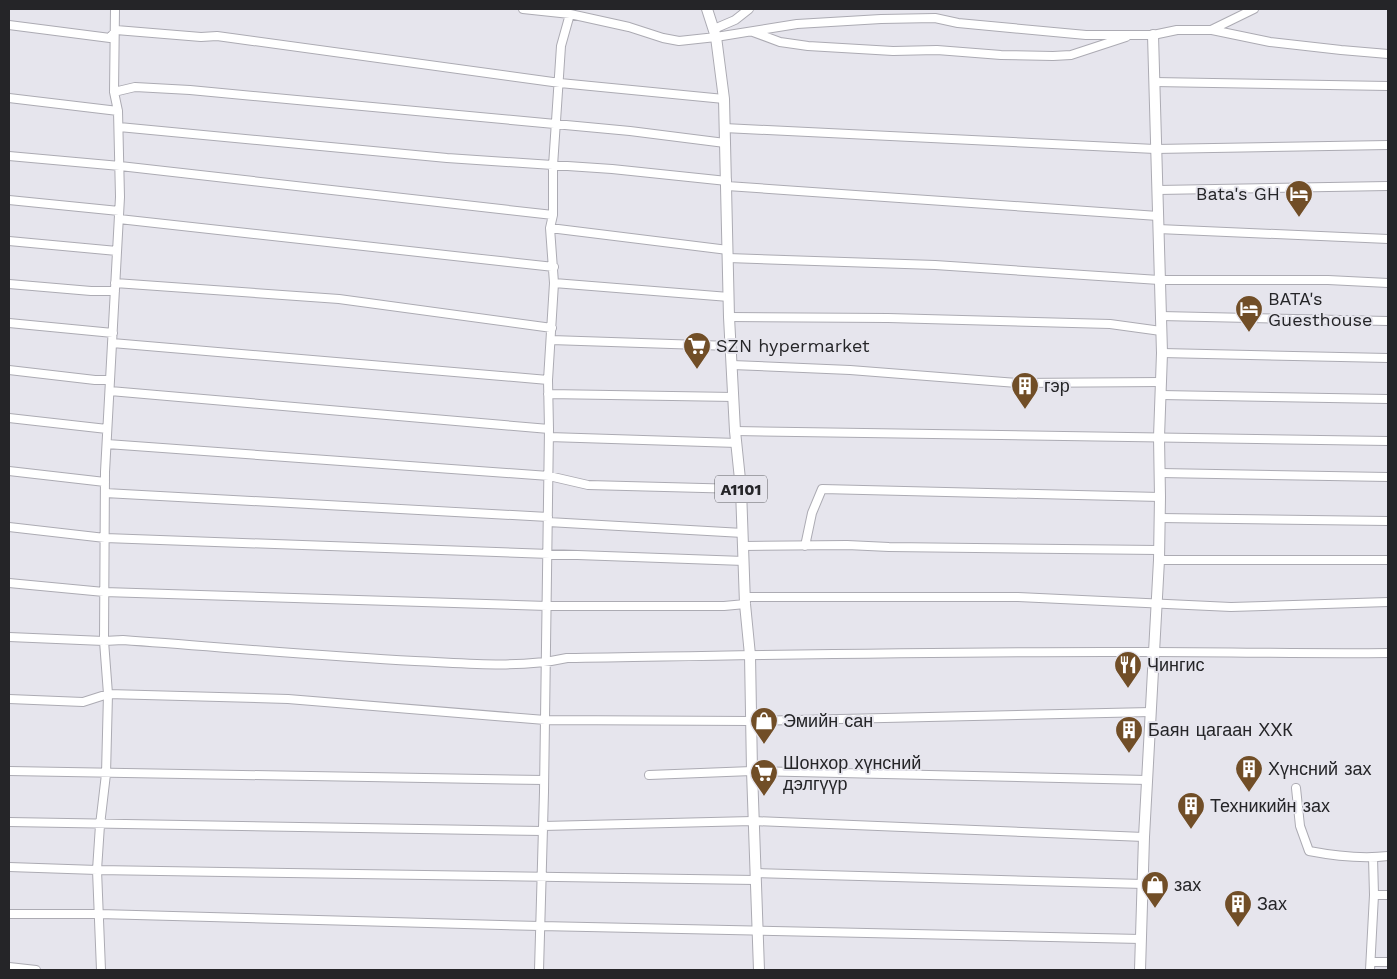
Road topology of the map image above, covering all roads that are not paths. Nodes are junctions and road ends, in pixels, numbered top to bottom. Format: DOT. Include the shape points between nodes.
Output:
graph roads {
  1 [pos="115,9"];
  2 [pos="523,9"];
  3 [pos="707,9"];
  4 [pos="749,9"];
  5 [pos="1254,9"];
  6 [pos="570,14"];
  7 [pos="9,25"];
  8 [pos="116,30"];
  9 [pos="1211,30"];
  10 [pos="748,32"];
  11 [pos="715,33"];
  12 [pos="1153,35"];
  13 [pos="1128,36"];
  14 [pos="1388,54"];
  15 [pos="1154,82"];
  16 [pos="560,83"];
  17 [pos="1388,86"];
  18 [pos="114,92"];
  19 [pos="9,98"];
  20 [pos="724,99"];
  21 [pos="118,112"];
  22 [pos="556,124"];
  23 [pos="119,127"];
  24 [pos="724,128"];
  25 [pos="725,143"];
  26 [pos="1388,145"];
  27 [pos="1155,149"];
  28 [pos="9,156"];
  29 [pos="120,166"];
  30 [pos="553,166"];
  31 [pos="727,183"];
  32 [pos="1388,186"];
  33 [pos="1158,190"];
  34 [pos="9,200"];
  35 [pos="119,215"];
  36 [pos="553,215"];
  37 [pos="1158,216"];
  38 [pos="550,228"];
  39 [pos="1158,229"];
  40 [pos="1388,239"];
  41 [pos="9,241"];
  42 [pos="117,251"];
  43 [pos="728,254"];
  44 [pos="554,267"];
  45 [pos="1159,280"];
  46 [pos="554,283"];
  47 [pos="1388,283"];
  48 [pos="9,284"];
  49 [pos="115,287"];
  50 [pos="728,297"];
  51 [pos="1161,316"];
  52 [pos="729,317"];
  53 [pos="1388,321"];
  54 [pos="9,323"];
  55 [pos="552,328"];
  56 [pos="1161,330"];
  57 [pos="113,333"];
  58 [pos="551,340"];
  59 [pos="112,342"];
  60 [pos="731,346"];
  61 [pos="1162,353"];
  62 [pos="1388,358"];
  63 [pos="732,365"];
  64 [pos="9,370"];
  65 [pos="110,380"];
  66 [pos="548,380"];
  67 [pos="1161,382"];
  68 [pos="110,391"];
  69 [pos="548,394"];
  70 [pos="1160,395"];
  71 [pos="734,397"];
  72 [pos="1388,399"];
  73 [pos="9,418"];
  74 [pos="108,429"];
  75 [pos="735,431"];
  76 [pos="549,433"];
  77 [pos="1159,437"];
  78 [pos="1388,441"];
  79 [pos="737,443"];
  80 [pos="107,444"];
  81 [pos="9,472"];
  82 [pos="1160,472"];
  83 [pos="549,476"];
  84 [pos="1388,477"];
  85 [pos="105,482"];
  86 [pos="741,489"];
  87 [pos="105,493"];
  88 [pos="1160,497"];
  89 [pos="1160,518"];
  90 [pos="548,519"];
  91 [pos="1388,521"];
  92 [pos="9,527"];
  93 [pos="743,533"];
  94 [pos="105,538"];
  95 [pos="743,546"];
  96 [pos="805,546"];
  97 [pos="548,554"];
  98 [pos="1159,555"];
  99 [pos="1388,560"];
  100 [pos="744,561"];
  101 [pos="9,583"];
  102 [pos="104,592"];
  103 [pos="745,600"];
  104 [pos="1388,602"];
  105 [pos="1157,604"];
  106 [pos="547,606"];
  107 [pos="9,637"];
  108 [pos="104,641"];
  109 [pos="1153,652"];
  110 [pos="1388,653"];
  111 [pos="750,655"];
  112 [pos="545,663"];
  113 [pos="108,694"];
  114 [pos="9,699"];
  115 [pos="1151,712"];
  116 [pos="545,720"];
  117 [pos="750,721"];
  118 [pos="9,771"];
  119 [pos="752,772"];
  120 [pos="106,774"];
  121 [pos="649,775"];
  122 [pos="544,780"];
  123 [pos="1147,780"];
  124 [pos="1296,788"];
  125 [pos="753,820"];
  126 [pos="9,822"];
  127 [pos="100,825"];
  128 [pos="543,828"];
  129 [pos="1144,837"];
  130 [pos="1388,856"];
  131 [pos="1373,857"];
  132 [pos="9,867"];
  133 [pos="97,870"];
  134 [pos="542,877"];
  135 [pos="755,877"];
  136 [pos="1143,884"];
  137 [pos="1374,894"];
  138 [pos="1388,895"];
  139 [pos="9,914"];
  140 [pos="99,914"];
  141 [pos="540,926"];
  142 [pos="757,931"];
  143 [pos="1141,939"];
  144 [pos="1388,962"];
  145 [pos="1371,966"];
  146 [pos="9,967"];
  147 [pos="36,970"];
  148 [pos="101,970"];
  149 [pos="538,970"];
  150 [pos="759,970"];
  151 [pos="1140,970"];
  1 -- 8 [label="street"];
  2 -- 6 [label="street"];
  3 -- 11 [label="main road, A1101"];
  4 -- 11 [label="street"];
  5 -- 9 [label="street"];
  6 -- 11 [label="street" via="679,41"];
  6 -- 16 [label="street" via="561,46"];
  7 -- 8 [label="street" via="110,38"];
  8 -- 16 [label="street" via="217,36"];
  8 -- 18 [label="street"];
  9 -- 12 [label="street" via="1177,30"];
  9 -- 14 [label="street" via="1270,42"];
  10 -- 11 [label="street"];
  10 -- 13 [label="street" via="826,21 935,18 978,25"];
  10 -- 13 [label="street" via="808,46 937,50 1001,56 1071,54"];
  11 -- 20 [label="main road, A1101"];
  12 -- 13 [label="street"];
  12 -- 15 [label="main road"];
  15 -- 17 [label="street"];
  15 -- 27 [label="main road"];
  16 -- 20 [label="street"];
  16 -- 22 [label="street"];
  18 -- 21 [label="street"];
  18 -- 22 [label="street" via="136,87 190,90"];
  19 -- 21 [label="street"];
  20 -- 24 [label="main road, A1101"];
  21 -- 23 [label="street"];
  22 -- 25 [label="street"];
  22 -- 30 [label="street"];
  23 -- 29 [label="street"];
  23 -- 30 [label="street"];
  24 -- 25 [label="main road, A1101"];
  24 -- 27 [label="street"];
  25 -- 31 [label="main road, A1101"];
  26 -- 27 [label="street"];
  27 -- 33 [label="main road"];
  28 -- 29 [label="street"];
  29 -- 35 [label="street"];
  29 -- 36 [label="street"];
  30 -- 31 [label="street" via="612,169"];
  30 -- 36 [label="street"];
  31 -- 37 [label="street"];
  31 -- 43 [label="main road, A1101"];
  32 -- 33 [label="street"];
  33 -- 37 [label="main road"];
  34 -- 35 [label="street"];
  35 -- 42 [label="street"];
  35 -- 44 [label="street"];
  36 -- 38 [label="street"];
  37 -- 39 [label="main road"];
  38 -- 43 [label="street"];
  38 -- 44 [label="street"];
  39 -- 40 [label="street"];
  39 -- 45 [label="main road"];
  41 -- 42 [label="street"];
  42 -- 49 [label="street"];
  43 -- 45 [label="street"];
  43 -- 50 [label="main road, A1101"];
  44 -- 46 [label="street"];
  45 -- 47 [label="street"];
  45 -- 51 [label="main road"];
  46 -- 50 [label="street"];
  46 -- 55 [label="street"];
  48 -- 49 [label="street" via="91,291"];
  49 -- 55 [label="street" via="339,299"];
  49 -- 57 [label="street"];
  50 -- 52 [label="main road, A1101"];
  51 -- 53 [label="street"];
  51 -- 56 [label="main road"];
  52 -- 56 [label="street" via="1110,324"];
  52 -- 60 [label="main road, A1101"];
  54 -- 57 [label="street"];
  55 -- 58 [label="street"];
  56 -- 61 [label="main road"];
  57 -- 59 [label="street"];
  58 -- 60 [label="street"];
  58 -- 66 [label="street"];
  59 -- 65 [label="street"];
  59 -- 66 [label="street"];
  60 -- 63 [label="main road, A1101"];
  61 -- 62 [label="street"];
  61 -- 67 [label="main road"];
  63 -- 67 [label="street" via="1017,383"];
  63 -- 71 [label="main road, A1101"];
  64 -- 65 [label="street"];
  65 -- 68 [label="street"];
  66 -- 69 [label="street"];
  67 -- 70 [label="main road"];
  68 -- 74 [label="street"];
  68 -- 76 [label="street"];
  69 -- 71 [label="street"];
  69 -- 76 [label="street"];
  70 -- 72 [label="street"];
  70 -- 77 [label="main road"];
  71 -- 75 [label="main road, A1101"];
  73 -- 74 [label="street"];
  74 -- 80 [label="street"];
  75 -- 77 [label="street"];
  75 -- 79 [label="main road, A1101"];
  76 -- 79 [label="street"];
  76 -- 83 [label="street"];
  77 -- 78 [label="street"];
  77 -- 82 [label="main road"];
  79 -- 86 [label="main road, A1101"];
  80 -- 83 [label="street"];
  80 -- 85 [label="street"];
  81 -- 85 [label="street"];
  82 -- 84 [label="street"];
  82 -- 88 [label="main road"];
  83 -- 86 [label="street" via="588,484"];
  83 -- 90 [label="street"];
  85 -- 87 [label="street"];
  86 -- 93 [label="main road, A1101"];
  87 -- 90 [label="street"];
  87 -- 94 [label="street"];
  88 -- 89 [label="main road"];
  88 -- 96 [label="street" via="822,489 812,513"];
  89 -- 91 [label="street"];
  89 -- 98 [label="main road"];
  90 -- 93 [label="street"];
  90 -- 97 [label="street"];
  92 -- 94 [label="street"];
  93 -- 95 [label="main road, A1101"];
  94 -- 97 [label="street"];
  94 -- 102 [label="street"];
  95 -- 96 [label="street"];
  95 -- 100 [label="main road, A1101"];
  96 -- 98 [label="street"];
  97 -- 100 [label="street"];
  97 -- 106 [label="street"];
  98 -- 99 [label="street"];
  98 -- 105 [label="main road"];
  100 -- 103 [label="main road, A1101"];
  101 -- 102 [label="street"];
  102 -- 106 [label="street"];
  102 -- 108 [label="street"];
  103 -- 105 [label="street" via="1018,597"];
  103 -- 106 [label="street"];
  103 -- 111 [label="main road, A1101"];
  104 -- 105 [label="street" via="1231,607"];
  105 -- 109 [label="main road"];
  106 -- 112 [label="street"];
  107 -- 108 [label="street"];
  108 -- 112 [label="street" via="367,658 515,665"];
  108 -- 113 [label="street"];
  109 -- 110 [label="street"];
  109 -- 111 [label="street"];
  109 -- 115 [label="main road"];
  111 -- 112 [label="street" via="567,658"];
  111 -- 117 [label="main road, A1101"];
  112 -- 116 [label="street"];
  113 -- 114 [label="street" via="83,702"];
  113 -- 116 [label="street" via="288,699"];
  113 -- 120 [label="street"];
  115 -- 117 [label="street"];
  115 -- 123 [label="main road"];
  116 -- 117 [label="street"];
  116 -- 122 [label="street"];
  117 -- 119 [label="main road, A1101"];
  118 -- 120 [label="street"];
  119 -- 121 [label="street"];
  119 -- 123 [label="street"];
  119 -- 125 [label="main road, A1101"];
  120 -- 122 [label="street"];
  120 -- 127 [label="street"];
  122 -- 128 [label="street"];
  123 -- 129 [label="main road"];
  124 -- 131 [label="street" via="1300,826 1309,851"];
  125 -- 128 [label="street"];
  125 -- 129 [label="street"];
  125 -- 135 [label="main road, A1101"];
  126 -- 127 [label="street"];
  127 -- 128 [label="street"];
  127 -- 133 [label="street"];
  128 -- 134 [label="street"];
  129 -- 136 [label="main road"];
  130 -- 131 [label="street"];
  131 -- 137 [label="street"];
  132 -- 133 [label="street"];
  133 -- 134 [label="street"];
  133 -- 140 [label="street"];
  134 -- 135 [label="street"];
  134 -- 141 [label="street"];
  135 -- 136 [label="street"];
  135 -- 142 [label="main road, A1101"];
  136 -- 143 [label="main road"];
  137 -- 138 [label="street"];
  137 -- 145 [label="street"];
  139 -- 140 [label="street"];
  140 -- 141 [label="street"];
  140 -- 148 [label="street"];
  141 -- 142 [label="street"];
  141 -- 149 [label="street"];
  142 -- 143 [label="street"];
  142 -- 150 [label="main road, A1101"];
  143 -- 151 [label="main road"];
  144 -- 145 [label="street"];
  146 -- 147 [label="street"];
}
